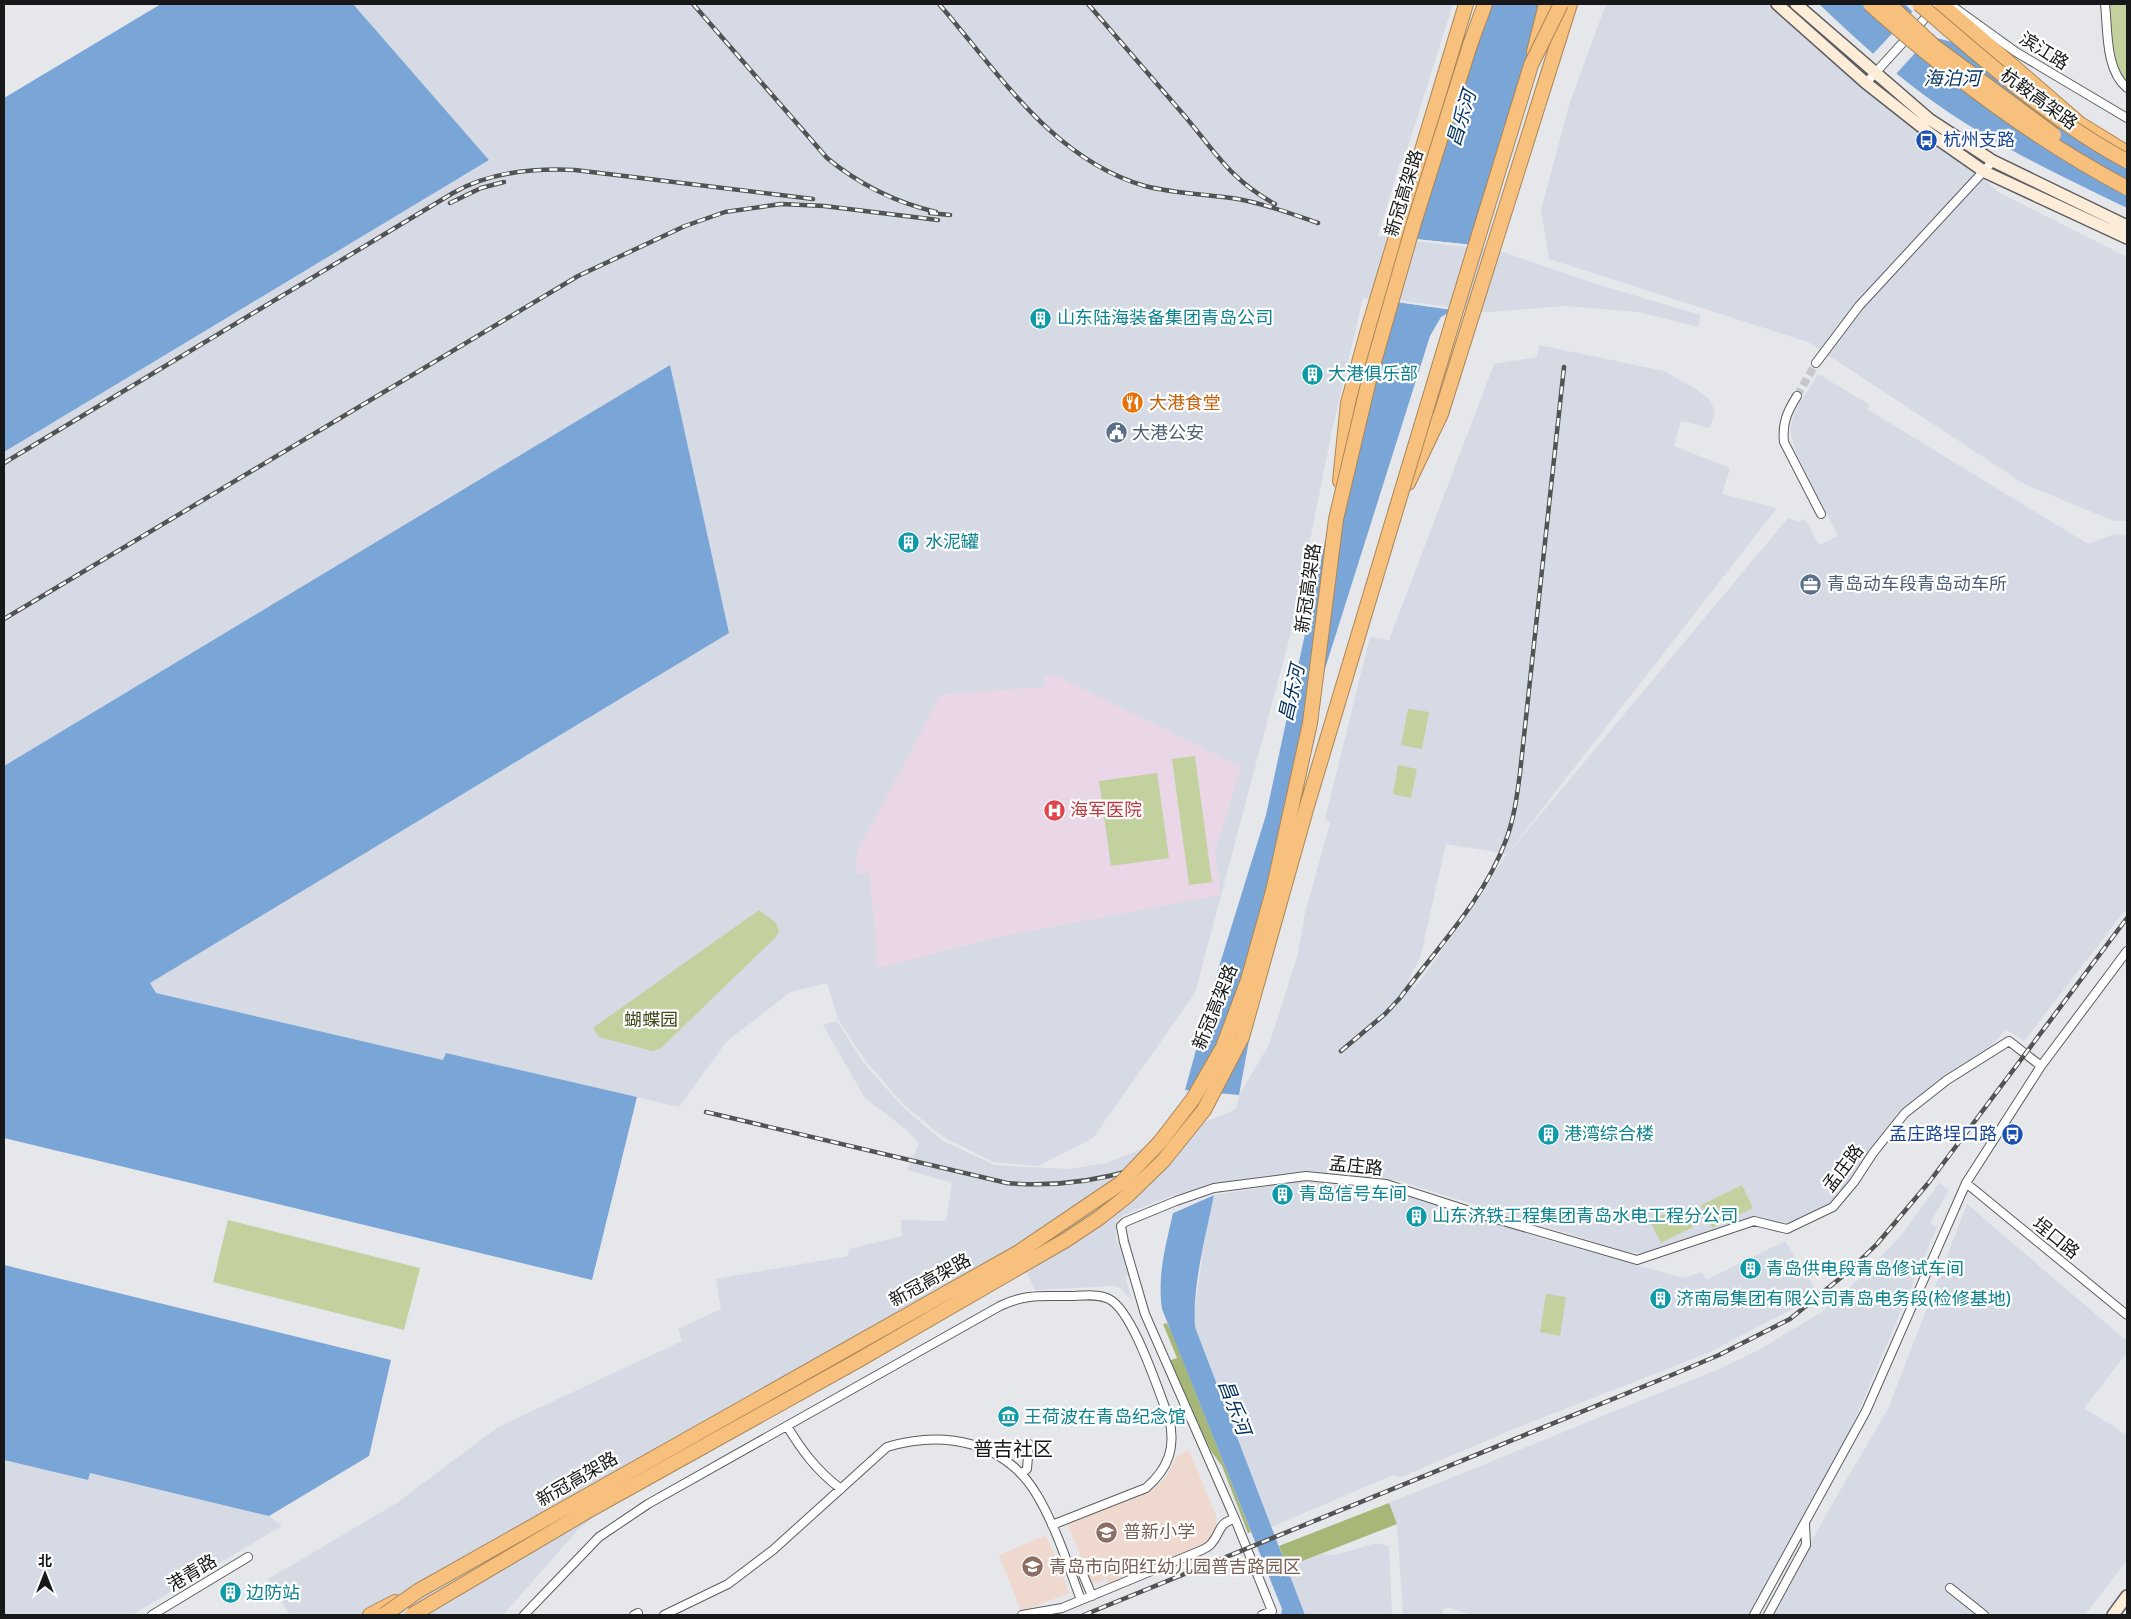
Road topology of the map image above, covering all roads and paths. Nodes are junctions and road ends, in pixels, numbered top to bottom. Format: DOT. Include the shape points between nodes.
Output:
graph roads {
  1 [pos="1466,4"];
  2 [pos="1477,4"];
  3 [pos="1485,4"];
  4 [pos="1546,4"];
  5 [pos="1556,4"];
  6 [pos="1561,4"];
  7 [pos="1570,4"];
  8 [pos="1777,4"];
  9 [pos="1796,4"];
  10 [pos="1870,4"];
  11 [pos="1888,4"];
  12 [pos="1919,4"];
  13 [pos="1938,4"];
  14 [pos="1949,4"];
  15 [pos="2105,4"];
  16 [pos="1470,45"];
  17 [pos="1531,65"];
  18 [pos="1878,68"];
  19 [pos="1866,83"];
  20 [pos="2127,88"];
  21 [pos="2127,118"];
  22 [pos="2127,153"];
  23 [pos="1993,161"];
  24 [pos="2127,161"];
  25 [pos="1985,172"];
  26 [pos="2127,177"];
  27 [pos="2127,188"];
  28 [pos="2127,226"];
  29 [pos="2127,238"];
  30 [pos="1482,242"];
  31 [pos="1816,363"];
  32 [pos="1797,396"];
  33 [pos="1396,509"];
  34 [pos="1821,514"];
  35 [pos="1336,519"];
  36 [pos="2127,951"];
  37 [pos="2040,1066"];
  38 [pos="1966,1183"];
  39 [pos="2127,1315"];
  40 [pos="787,1426"];
  41 [pos="1029,1444"];
  42 [pos="1021,1474"];
  43 [pos="841,1489"];
  44 [pos="1235,1519"];
  45 [pos="1052,1525"];
  46 [pos="1805,1525"];
  47 [pos="248,1557"];
  48 [pos="1082,1572"];
  49 [pos="1950,1588"];
  50 [pos="418,1591"];
  51 [pos="444,1595"];
  52 [pos="1092,1596"];
  53 [pos="2127,1596"];
  54 [pos="1081,1600"];
  55 [pos="1062,1608"];
  56 [pos="152,1615"];
  57 [pos="370,1615"];
  58 [pos="384,1615"];
  59 [pos="412,1615"];
  60 [pos="421,1615"];
  61 [pos="524,1615"];
  62 [pos="664,1615"];
  63 [pos="1022,1615"];
  64 [pos="1046,1615"];
  65 [pos="1262,1615"];
  66 [pos="1754,1615"];
  67 [pos="1768,1615"];
  68 [pos="1984,1615"];
  69 [pos="2113,1615"];
  1 -- 35 [label="highway, bridge" via="1348,403"];
  2 -- 16 [label="highway"];
  3 -- 16 [label="highway"];
  4 -- 17 [label="highway, bridge"];
  5 -- 30 [label="street"];
  6 -- 17 [label="highway, bridge"];
  7 -- 33 [label="highway, bridge" via="1441,414"];
  8 -- 19 [label="main road"];
  9 -- 18 [label="main road"];
  10 -- 27 [label="highway, bridge" via="1967,86 2058,148"];
  11 -- 26 [label="highway, 杭鞍高架路, bridge" via="1934,46 2062,141"];
  12 -- 24 [label="highway, 杭鞍高架路, bridge" via="2066,124"];
  13 -- 18 [label="street, bridge"];
  13 -- 22 [label="highway" via="2080,124"];
  14 -- 21 [label="street, 滨江路" via="2016,52"];
  15 -- 20 [label="street" via="2110,55 2119,82"];
  16 -- 35 [label="highway, 新冠高架路, bridge" via="1370,376"];
  17 -- 33 [label="highway, 新冠高架路, bridge"];
  18 -- 19 [label="street"];
  18 -- 23 [label="main road" via="1930,119"];
  19 -- 25 [label="main road"];
  23 -- 25 [label="street"];
  23 -- 28 [label="main road"];
  25 -- 29 [label="main road"];
  25 -- 31 [label="street" via="1858,306"];
  32 -- 34 [label="street" via="1782,429 1784,442"];
  33 -- 51 [label="highway, 新冠高架路, bridge" via="1242,1037 1204,1110 1169,1155 1127,1196 1057,1245"];
  35 -- 50 [label="highway, 新冠高架路, bridge" via="1310,723 1289,826 1248,980 1223,1047 1193,1099 1160,1142 1121,1183 1020,1252"];
  36 -- 37 [label="street"];
  37 -- 38 [label="street"];
  37 -- 44 [label="street, 孟庄路" via="2009,1041 1947,1080 1905,1113 1833,1207 1787,1229 1754,1221 1636,1260 1386,1184 1306,1176 1214,1188 1125,1222 1121,1226 1124,1242 1145,1314"];
  38 -- 39 [label="street, 埕口路"];
  38 -- 46 [label="street" via="1866,1411"];
  40 -- 43 [label="street" via="804,1454"];
  40 -- 45 [label="street" via="1018,1297 1042,1294 1108,1299 1132,1323 1169,1418 1172,1450 1158,1478 1146,1488"];
  40 -- 61 [label="street" via="648,1504 599,1537"];
  41 -- 42 [label="street" via="1027,1469"];
  42 -- 43 [label="street" via="1002,1457 970,1443 910,1440 887,1447"];
  42 -- 45 [label="street" via="1037,1494"];
  43 -- 62 [label="street" via="773,1550 728,1584"];
  44 -- 52 [label="street" via="1221,1526 1210,1546"];
  44 -- 65 [label="street, 孟庄路" via="1272,1611"];
  45 -- 54 [label="street"];
  46 -- 66 [label="street" via="1794,1539"];
  46 -- 67 [label="street" via="1806,1545"];
  47 -- 56 [label="street, 港青路"];
  48 -- 52 [label="street"];
  49 -- 68 [label="street"];
  50 -- 57 [label="highway, bridge"];
  50 -- 58 [label="highway, 新冠高架路, bridge"];
  51 -- 59 [label="highway, 新冠高架路, bridge"];
  51 -- 60 [label="highway, bridge"];
  52 -- 54 [label="street"];
  53 -- 69 [label="main road"];
  54 -- 55 [label="street"];
  55 -- 63 [label="street"];
  55 -- 64 [label="street"];
}
